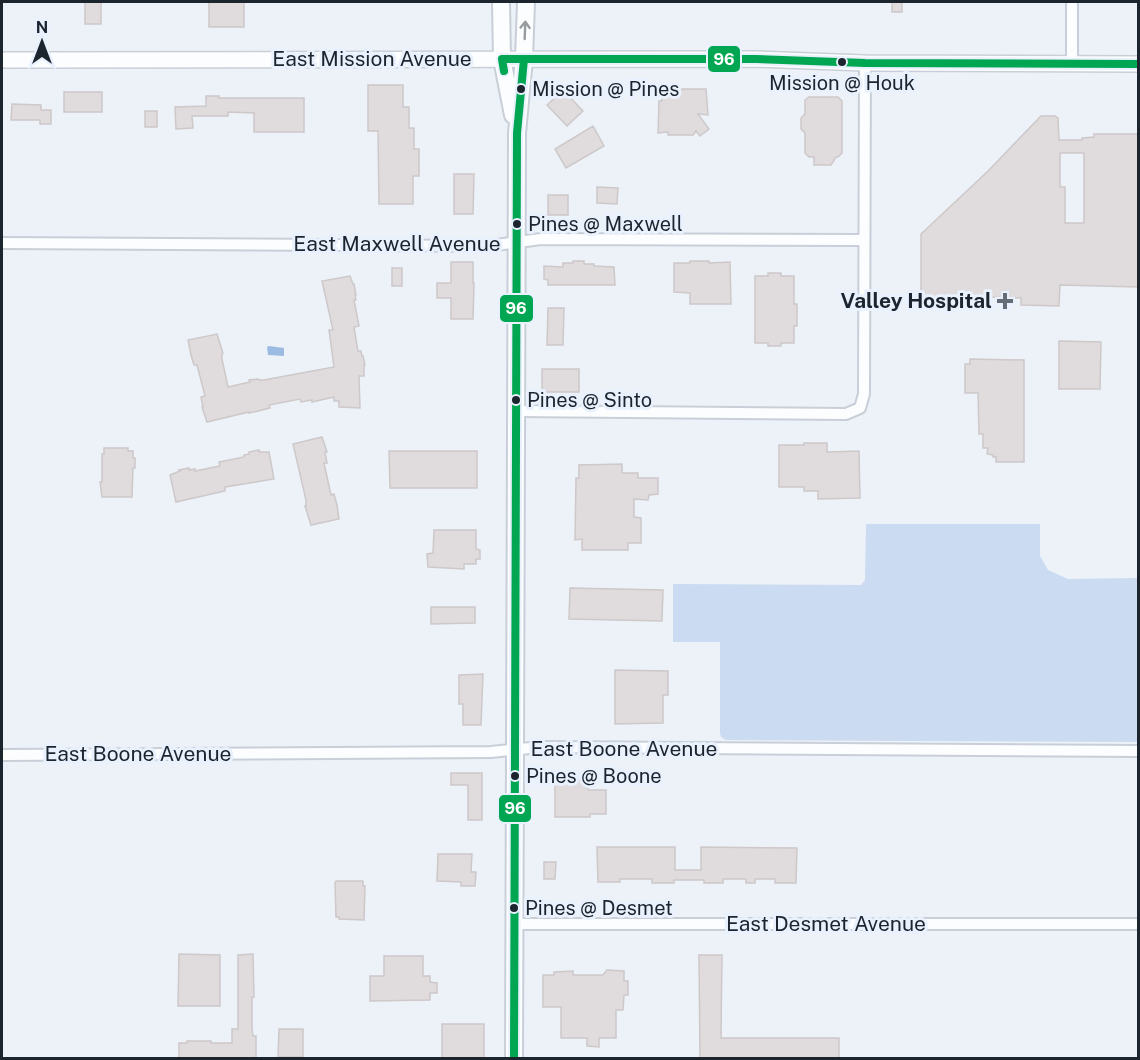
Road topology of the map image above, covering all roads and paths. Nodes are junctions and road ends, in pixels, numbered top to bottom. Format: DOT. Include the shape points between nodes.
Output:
graph roads {
  1 [pos="501,2"];
  2 [pos="526,2"];
  3 [pos="1072,2"];
  4 [pos="502,59"];
  5 [pos="524,59"];
  6 [pos="2,60"];
  7 [pos="865,63"];
  8 [pos="1072,64"];
  9 [pos="1138,64"];
  10 [pos="517,133"];
  11 [pos="864,240"];
  12 [pos="517,242"];
  13 [pos="2,243"];
  14 [pos="516,411"];
  15 [pos="516,749"];
  16 [pos="1138,750"];
  17 [pos="2,755"];
  18 [pos="514,924"];
  19 [pos="1138,924"];
  20 [pos="514,1059"];
  1 -- 4 [label="main road"];
  5 -- 2 [label="main road, one-way"];
  3 -- 8 [label="street"];
  4 -- 5 [label="street, East Mission Avenue"];
  4 -- 6 [label="street, East Mission Avenue"];
  4 -- 10 [label="main road"];
  5 -- 7 [label="street, East Mission Avenue"];
  5 -- 10 [label="main road"];
  7 -- 8 [label="street, East Mission Avenue"];
  7 -- 11 [label="street"];
  8 -- 9 [label="street, East Mission Avenue"];
  10 -- 12 [label="main road"];
  11 -- 12 [label="street, East Maxwell Avenue"];
  11 -- 14 [label="street" via="864,394 860,408 846,414"];
  12 -- 13 [label="street, East Maxwell Avenue" via="482,246"];
  12 -- 14 [label="main road"];
  14 -- 15 [label="main road"];
  15 -- 16 [label="street, East Boone Avenue"];
  15 -- 17 [label="street, East Boone Avenue"];
  15 -- 18 [label="main road"];
  18 -- 19 [label="street, East Desmet Avenue"];
  18 -- 20 [label="main road"];
}
